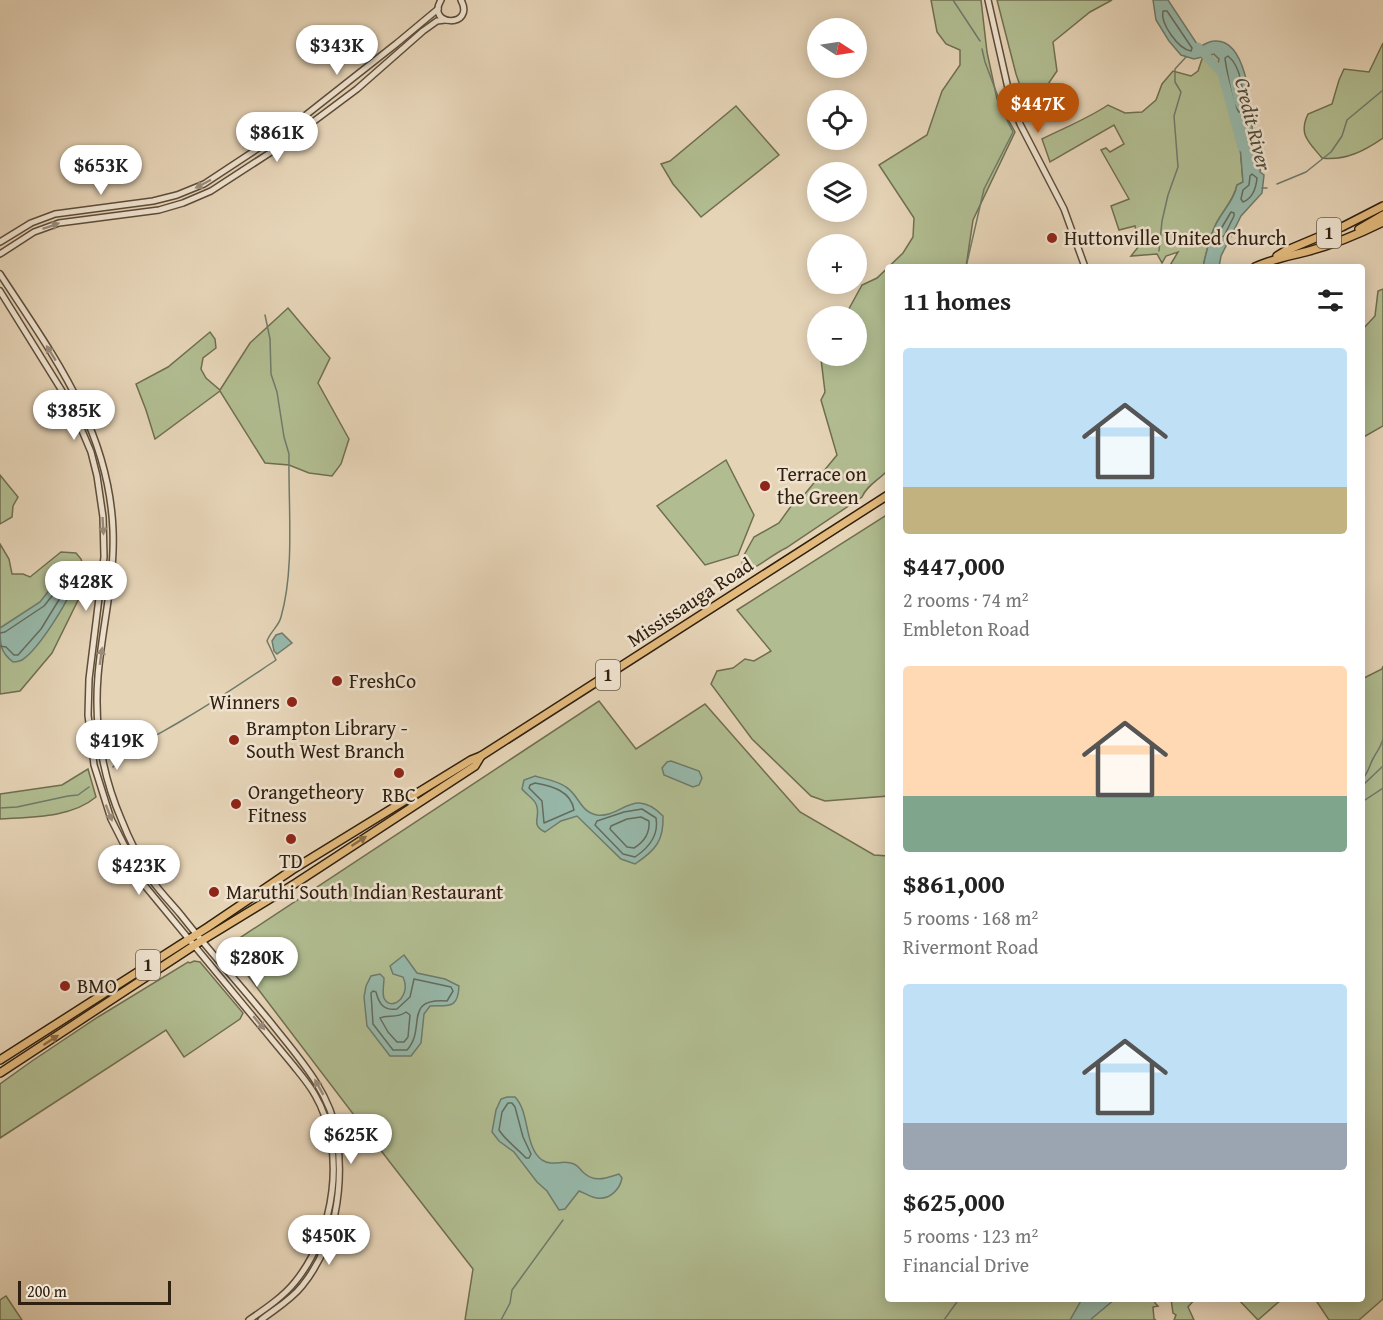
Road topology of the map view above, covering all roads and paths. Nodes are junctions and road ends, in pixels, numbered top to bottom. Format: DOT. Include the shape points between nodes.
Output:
graph roads {
  1 [pos="441,0"];
  2 [pos="469,0"];
  3 [pos="987,0"];
  4 [pos="463,3"];
  5 [pos="438,9"];
  6 [pos="445,20"];
  7 [pos="1383,206"];
  8 [pos="1383,215"];
  9 [pos="1383,222"];
  10 [pos="1383,226"];
  11 [pos="1363,232"];
  12 [pos="1350,237"];
  13 [pos="0,242"];
  14 [pos="0,254"];
  15 [pos="1275,258"];
  16 [pos="1083,264"];
  17 [pos="1262,264"];
  18 [pos="0,274"];
  19 [pos="0,291"];
  20 [pos="885,497"];
  21 [pos="481,756"];
  22 [pos="196,940"];
  23 [pos="0,1060"];
  24 [pos="0,1074"];
  25 [pos="249,1320"];
  26 [pos="261,1320"];
  1 -- 5 [label="street"];
  2 -- 4 [label="street"];
  3 -- 16 [label="street" via="1010,97 1064,209"];
  4 -- 6 [label="street" via="459,19"];
  5 -- 6 [label="street"];
  5 -- 13 [label="street, one-way" via="292,126 204,184 153,201 55,214"];
  14 -- 6 [label="street, one-way" via="58,223 159,210 211,191 282,146 357,89 423,30"];
  7 -- 15 [label="main road, 1"];
  8 -- 12 [label="main road"];
  9 -- 11 [label="main road, 1"];
  10 -- 11 [label="main road"];
  11 -- 12 [label="main road, 1"];
  12 -- 15 [label="main road, 1"];
  15 -- 17 [label="main road, 1"];
  22 -- 18 [label="street, one-way" via="145,868 117,810 103,763 97,690 113,530 99,448 74,391"];
  19 -- 22 [label="street, one-way" via="72,407 98,483 104,557 88,715 97,778 111,819 137,872"];
  20 -- 21 [label="main road, Mississauga Road / 1"];
  21 -- 22 [label="main road, Mississauga Road / 1" via="292,870"];
  22 -- 21 [label="main road, Mississauga Road / 1, one-way" via="296,883 475,766"];
  22 -- 23 [label="main road, Mississauga Road / 1"];
  24 -- 22 [label="main road, Mississauga Road / 1, one-way"];
  22 -- 25 [label="street, one-way" via="315,1095 333,1163 330,1205 317,1247 294,1284"];
  26 -- 22 [label="street, one-way" via="301,1287 326,1245 338,1199 340,1162 336,1132 330,1110 308,1069"];
}
